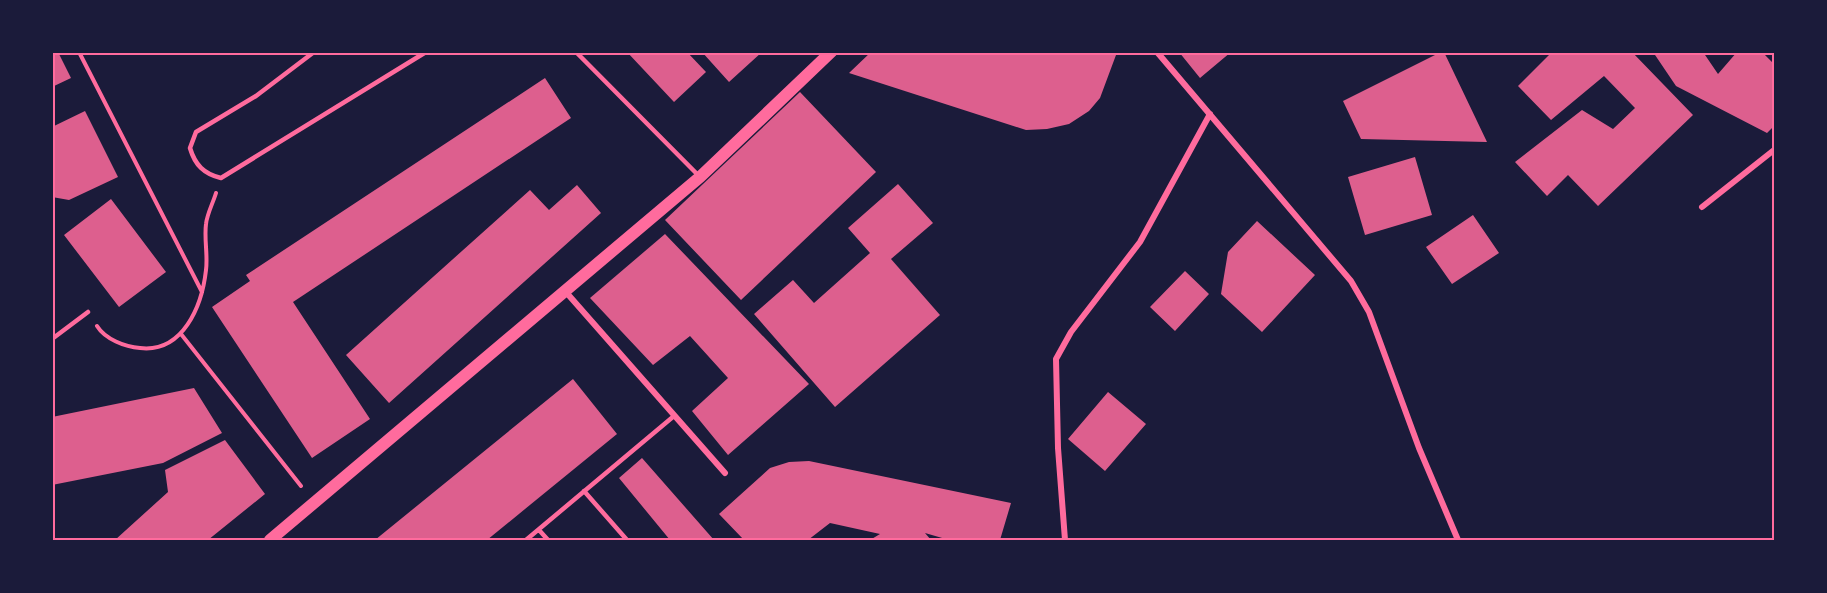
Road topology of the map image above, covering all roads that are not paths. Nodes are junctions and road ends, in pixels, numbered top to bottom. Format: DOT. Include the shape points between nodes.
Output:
graph roads {
  1 [pos="314,52"];
  2 [pos="426,52"];
  3 [pos="576,52"];
  4 [pos="831,52"];
  5 [pos="1157,52"];
  6 [pos="1210,114"];
  7 [pos="1774,150"];
  8 [pos="700,177"];
  9 [pos="1702,207"];
  10 [pos="565,290"];
  11 [pos="88,312"];
  12 [pos="52,339"];
  13 [pos="674,416"];
  14 [pos="725,473"];
  15 [pos="584,491"];
  16 [pos="538,530"];
  17 [pos="270,540"];
  18 [pos="526,540"];
  19 [pos="548,540"];
  20 [pos="627,540"];
  21 [pos="1065,540"];
  22 [pos="1458,540"];
  1 -- 2 [label="lane" via="256,96 196,132 190,148 192,157 208,175 221,178"];
  3 -- 8 [label="lane"];
  4 -- 8 [label="main road"];
  5 -- 6 [label="street"];
  6 -- 21 [label="street" via="1140,242 1071,332 1056,359"];
  6 -- 22 [label="street" via="1351,281 1369,312"];
  7 -- 9 [label="street"];
  8 -- 10 [label="main road"];
  10 -- 13 [label="street"];
  10 -- 17 [label="main road"];
  11 -- 12 [label="lane"];
  13 -- 14 [label="street"];
  13 -- 15 [label="lane"];
  15 -- 16 [label="lane"];
  15 -- 20 [label="lane"];
  16 -- 18 [label="lane"];
  16 -- 19 [label="lane"];
}
